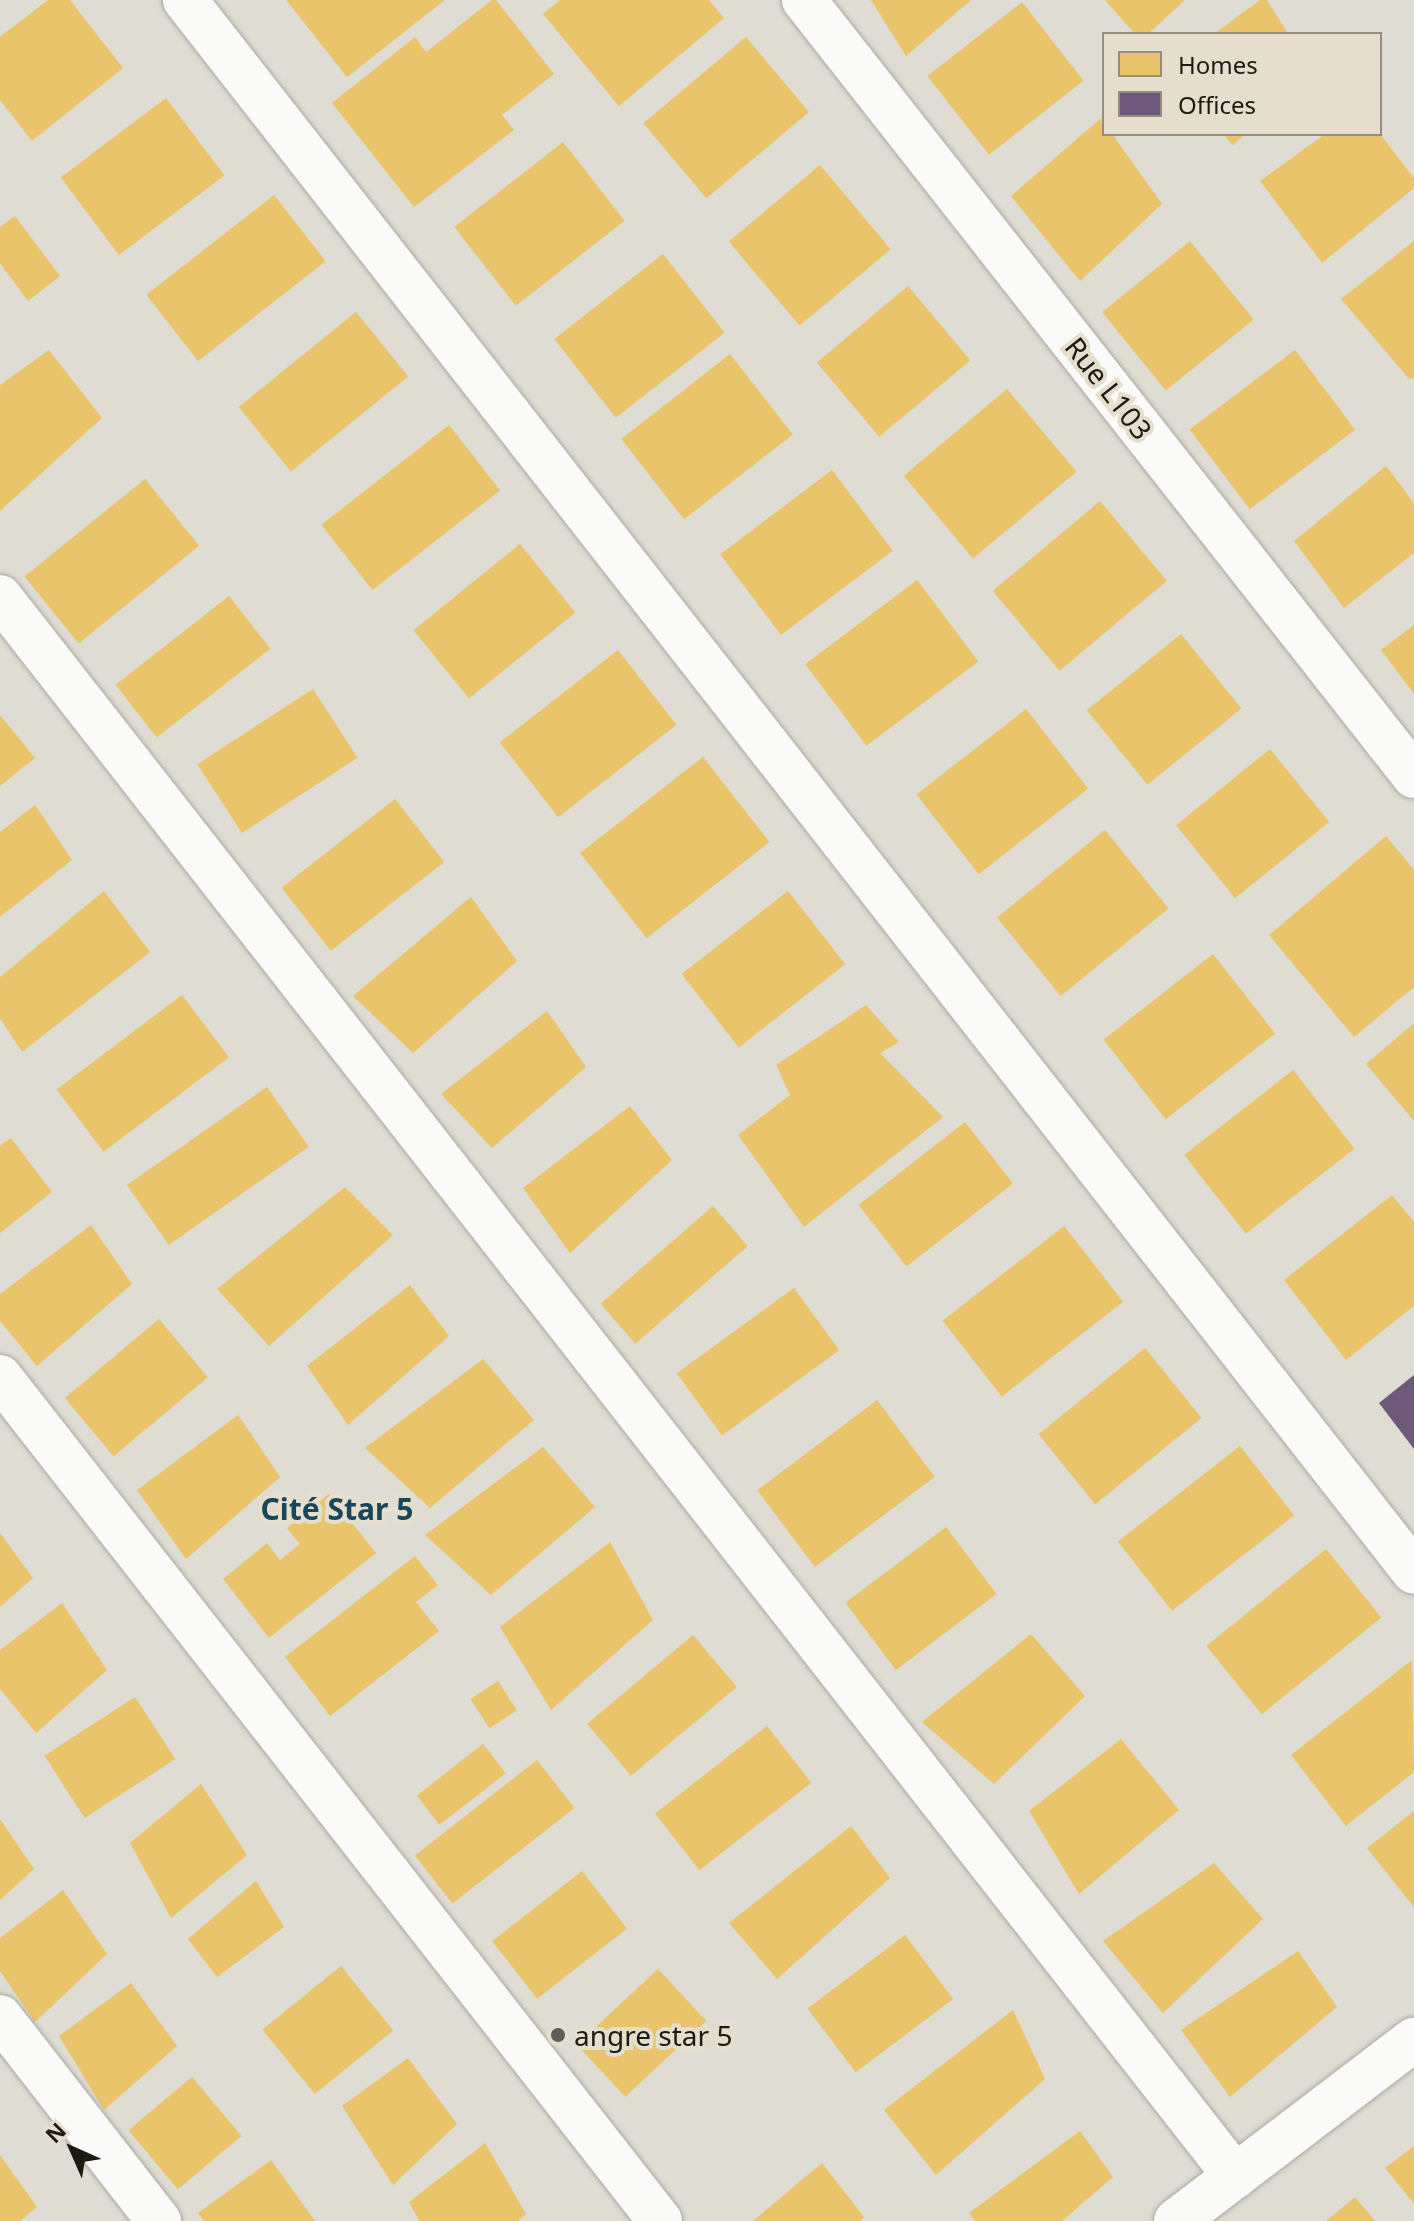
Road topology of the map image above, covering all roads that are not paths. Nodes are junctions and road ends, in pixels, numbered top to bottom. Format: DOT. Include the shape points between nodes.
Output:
graph roads {
  1 [pos="185,0"];
  2 [pos="804,0"];
  3 [pos="0,597"];
  4 [pos="1414,776"];
  5 [pos="0,1377"];
  6 [pos="1414,1572"];
  7 [pos="0,2017"];
  8 [pos="1414,2040"];
  9 [pos="1235,2176"];
  10 [pos="159,2221"];
  11 [pos="660,2221"];
  12 [pos="1176,2221"];
  1 -- 6 [label="street"];
  2 -- 4 [label="street, Rue L103"];
  3 -- 9 [label="street"];
  5 -- 11 [label="street"];
  7 -- 10 [label="street"];
  8 -- 9 [label="street"];
  9 -- 12 [label="street"];
}
